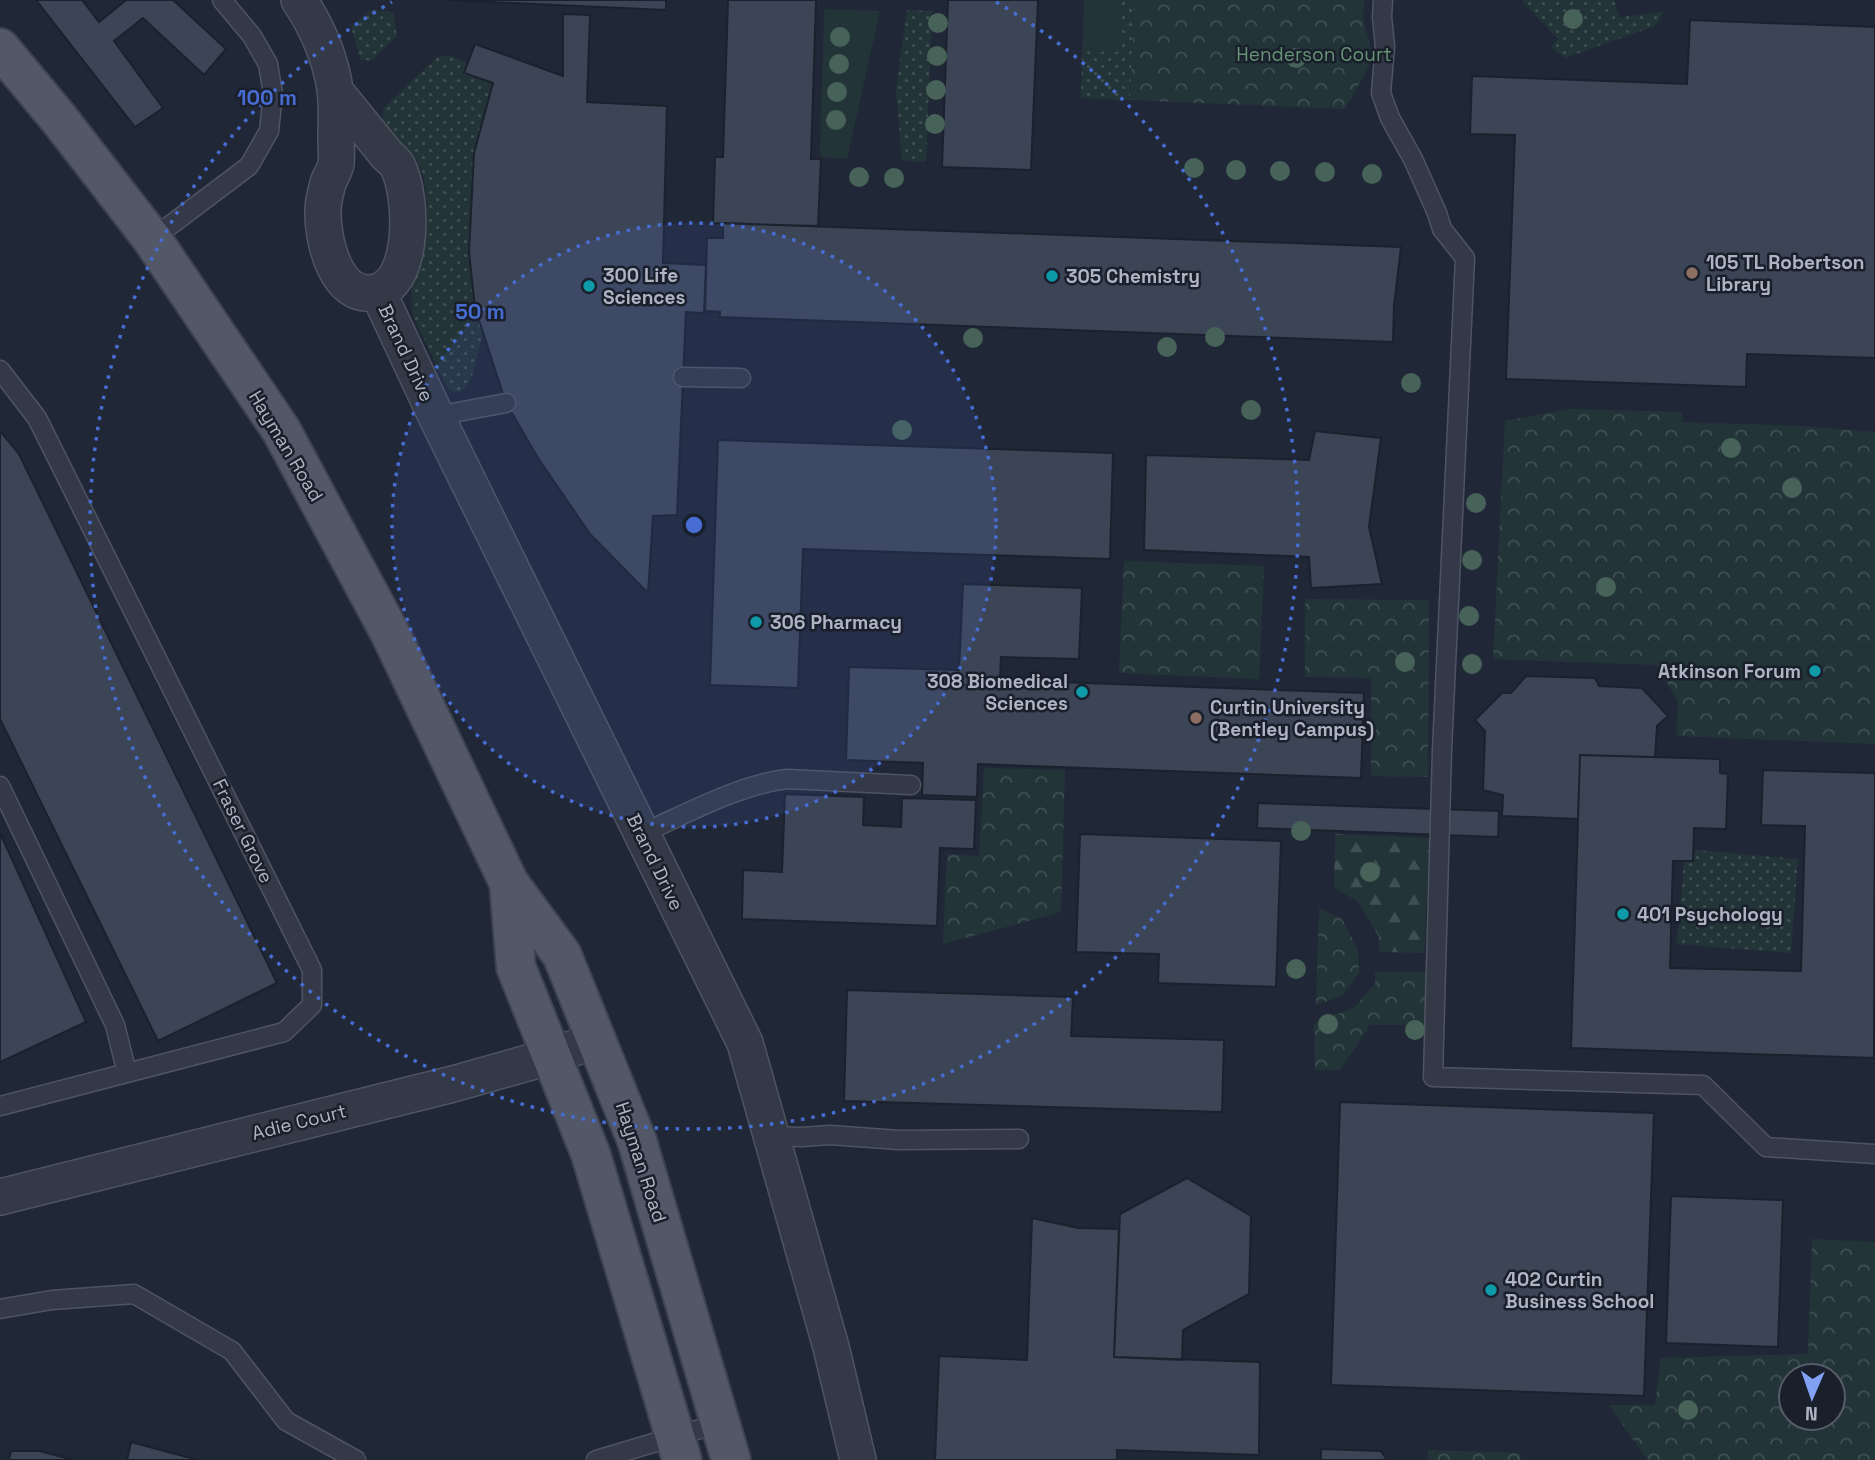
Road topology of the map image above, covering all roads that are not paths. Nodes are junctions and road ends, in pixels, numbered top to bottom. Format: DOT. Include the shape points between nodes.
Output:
graph roads {
  1 [pos="222,0"];
  2 [pos="299,0"];
  3 [pos="1383,0"];
  4 [pos="0,48"];
  5 [pos="335,91"];
  6 [pos="387,155"];
  7 [pos="336,164"];
  8 [pos="152,239"];
  9 [pos="378,292"];
  10 [pos="0,370"];
  11 [pos="683,377"];
  12 [pos="741,378"];
  13 [pos="506,403"];
  14 [pos="436,415"];
  15 [pos="911,785"];
  16 [pos="0,786"];
  17 [pos="641,834"];
  18 [pos="509,883"];
  19 [pos="596,1040"];
  20 [pos="552,1056"];
  21 [pos="127,1073"];
  22 [pos="0,1107"];
  23 [pos="771,1136"];
  24 [pos="1018,1139"];
  25 [pos="1875,1154"];
  26 [pos="0,1197"];
  27 [pos="0,1309"];
  28 [pos="720,1423"];
  29 [pos="679,1448"];
  30 [pos="356,1460"];
  31 [pos="596,1460"];
  32 [pos="731,1460"];
  33 [pos="858,1460"];
  1 -- 8 [label="lane" via="268,64 273,94 269,131 248,166"];
  2 -- 5 [label="street, Brand Drive" via="322,40"];
  3 -- 25 [label="lane" via="1381,93 1442,229 1465,258 1442,750 1433,1077 1703,1085 1766,1147"];
  4 -- 8 [label="main road, Hayman Road"];
  5 -- 6 [label="street, Brand Drive"];
  5 -- 7 [label="street, Brand Drive"];
  6 -- 7 [label="street" via="370,148 357,149"];
  6 -- 9 [label="street, Brand Drive" via="397,163 404,182 409,224 402,265 391,283"];
  7 -- 9 [label="street, Brand Drive" via="323,208 330,254 350,288"];
  8 -- 18 [label="main road, Hayman Road" via="281,429 390,632"];
  9 -- 14 [label="street, Brand Drive"];
  10 -- 21 [label="lane, Fraser Grove" via="37,418 312,970 312,1005 284,1032"];
  11 -- 12 [label="lane"];
  13 -- 14 [label="lane"];
  14 -- 17 [label="street, Brand Drive"];
  15 -- 17 [label="lane" via="773,781"];
  16 -- 21 [label="lane" via="115,1025"];
  17 -- 23 [label="street, Brand Drive" via="745,1043"];
  18 -- 19 [label="main road, Hayman Road" via="562,955"];
  18 -- 20 [label="main road, Hayman Road" via="516,967"];
  19 -- 20 [label="street, Adie Court"];
  19 -- 28 [label="main road, Hayman Road" via="637,1141"];
  20 -- 26 [label="street, Adie Court"];
  20 -- 29 [label="main road, Hayman Road" via="591,1154"];
  21 -- 22 [label="lane, Fraser Grove"];
  23 -- 24 [label="lane"];
  23 -- 33 [label="street, Brand Drive"];
  27 -- 30 [label="lane" via="134,1294 232,1351 286,1421"];
  28 -- 29 [label="lane"];
  28 -- 32 [label="main road, Hayman Road"];
  29 -- 31 [label="lane"];
}
